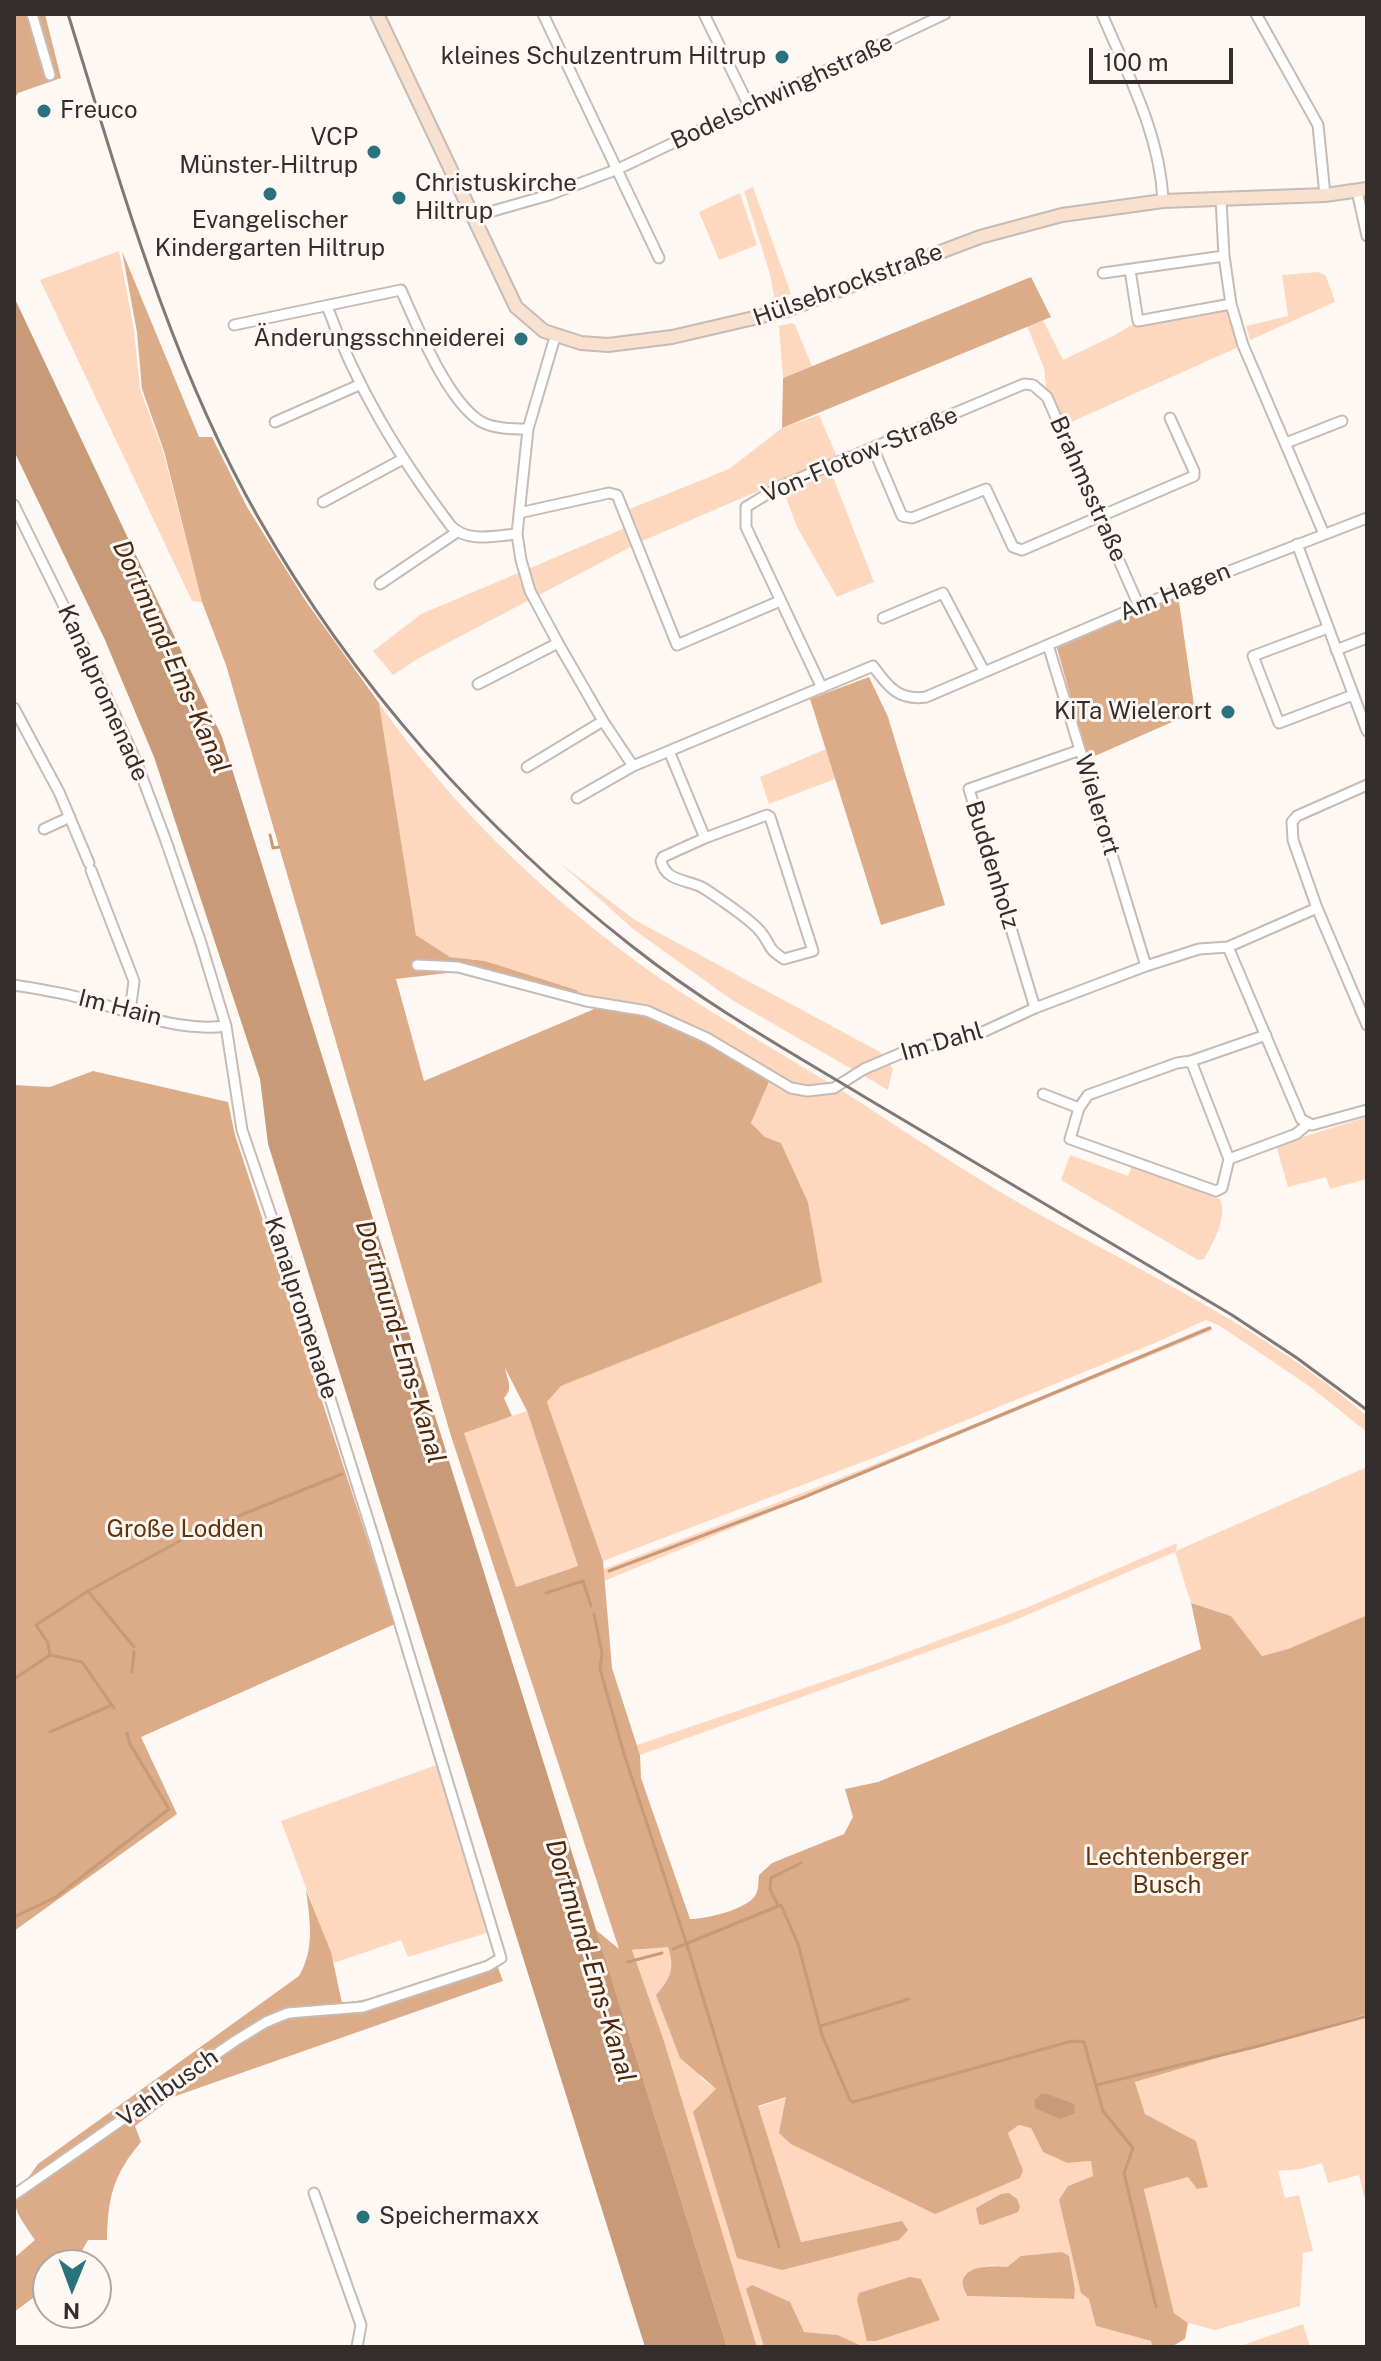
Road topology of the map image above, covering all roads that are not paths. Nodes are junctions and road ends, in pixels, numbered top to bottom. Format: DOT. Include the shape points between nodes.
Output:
graph roads {
  1 [pos="32,14"];
  2 [pos="377,14"];
  3 [pos="543,14"];
  4 [pos="704,14"];
  5 [pos="945,14"];
  6 [pos="1102,14"];
  7 [pos="1256,14"];
  8 [pos="50,75"];
  9 [pos="750,108"];
  10 [pos="618,169"];
  11 [pos="1362,190"];
  12 [pos="1325,195"];
  13 [pos="1221,199"];
  14 [pos="1163,201"];
  15 [pos="472,217"];
  16 [pos="1367,236"];
  17 [pos="1224,256"];
  18 [pos="659,258"];
  19 [pos="1130,270"];
  20 [pos="1103,273"];
  21 [pos="1231,304"];
  22 [pos="327,306"];
  23 [pos="234,325"];
  24 [pos="555,337"];
  25 [pos="1024,384"];
  26 [pos="359,385"];
  27 [pos="1170,418"];
  28 [pos="1342,421"];
  29 [pos="275,422"];
  30 [pos="528,429"];
  31 [pos="1286,443"];
  32 [pos="873,448"];
  33 [pos="403,459"];
  34 [pos="323,502"];
  35 [pos="14,505"];
  36 [pos="519,513"];
  37 [pos="1101,516"];
  38 [pos="1367,518"];
  39 [pos="457,532"];
  40 [pos="517,534"];
  41 [pos="1324,534"];
  42 [pos="1297,544"];
  43 [pos="380,584"];
  44 [pos="780,601"];
  45 [pos="1139,606"];
  46 [pos="883,618"];
  47 [pos="1328,628"];
  48 [pos="1367,638"];
  49 [pos="558,643"];
  50 [pos="1048,645"];
  51 [pos="1336,650"];
  52 [pos="984,671"];
  53 [pos="478,684"];
  54 [pos="822,688"];
  55 [pos="1353,695"];
  56 [pos="14,708"];
  57 [pos="603,721"];
  58 [pos="1367,731"];
  59 [pos="1080,750"];
  60 [pos="669,751"];
  61 [pos="633,766"];
  62 [pos="527,767"];
  63 [pos="1367,785"];
  64 [pos="577,798"];
  65 [pos="70,817"];
  66 [pos="44,829"];
  67 [pos="705,838"];
  68 [pos="1317,908"];
  69 [pos="1228,947"];
  70 [pos="417,965"];
  71 [pos="1146,966"];
  72 [pos="14,985"];
  73 [pos="1035,1008"];
  74 [pos="130,1012"];
  75 [pos="1367,1025"];
  76 [pos="226,1026"];
  77 [pos="1266,1035"];
  78 [pos="1191,1061"];
  79 [pos="1043,1094"];
  80 [pos="1079,1108"];
  81 [pos="1367,1110"];
  82 [pos="1308,1124"];
  83 [pos="1229,1159"];
  84 [pos="335,2010"];
  85 [pos="314,2193"];
  86 [pos="14,2195"];
  87 [pos="357,2347"];
  1 -- 8 [label="street"];
  2 -- 15 [label="street, Hülsebrockstraße"];
  3 -- 10 [label="street"];
  4 -- 9 [label="street"];
  5 -- 9 [label="street, Bodelschwinghstraße"];
  6 -- 14 [label="street" via="1152,130"];
  7 -- 12 [label="street" via="1318,125"];
  9 -- 10 [label="street, Bodelschwinghstraße"];
  10 -- 15 [label="street, Bodelschwinghstraße"];
  10 -- 18 [label="street"];
  11 -- 12 [label="street, Hülsebrockstraße"];
  11 -- 16 [label="street"];
  12 -- 13 [label="street, Hülsebrockstraße"];
  13 -- 14 [label="street, Hülsebrockstraße"];
  13 -- 17 [label="street"];
  14 -- 24 [label="street, Hülsebrockstraße" via="1091,209 1015,227 800,306 723,327 608,345"];
  15 -- 24 [label="street, Hülsebrockstraße" via="516,307"];
  17 -- 19 [label="street"];
  17 -- 21 [label="street"];
  19 -- 20 [label="street"];
  19 -- 21 [label="street" via="1138,321"];
  21 -- 31 [label="street"];
  22 -- 23 [label="street"];
  22 -- 26 [label="street"];
  22 -- 30 [label="street" via="401,290 466,411 483,423"];
  24 -- 30 [label="street"];
  25 -- 32 [label="street, Von-Flotow-Straße"];
  25 -- 37 [label="street, Brahmsstraße" via="1047,397"];
  26 -- 29 [label="street"];
  26 -- 33 [label="street"];
  27 -- 37 [label="street" via="1194,476"];
  28 -- 31 [label="street"];
  30 -- 36 [label="street"];
  31 -- 41 [label="street"];
  32 -- 37 [label="street" via="907,518 986,489 1016,550"];
  32 -- 44 [label="street, Von-Flotow-Straße" via="779,487 746,507 746,527"];
  33 -- 34 [label="street"];
  33 -- 39 [label="street"];
  35 -- 76 [label="street, Kanalpromenade" via="136,761"];
  36 -- 40 [label="street"];
  36 -- 44 [label="street" via="617,495 677,645"];
  37 -- 45 [label="street, Brahmsstraße"];
  38 -- 41 [label="street, Am Hagen"];
  39 -- 40 [label="street" via="481,537"];
  39 -- 43 [label="street"];
  40 -- 49 [label="street" via="530,591"];
  41 -- 42 [label="street, Am Hagen"];
  42 -- 45 [label="street, Am Hagen"];
  42 -- 47 [label="street"];
  44 -- 54 [label="street, Von-Flotow-Straße"];
  45 -- 50 [label="street, Am Hagen"];
  46 -- 52 [label="street" via="943,593"];
  47 -- 51 [label="street"];
  47 -- 55 [label="street" via="1253,656 1279,723"];
  48 -- 51 [label="street"];
  49 -- 53 [label="street"];
  49 -- 57 [label="street"];
  50 -- 52 [label="street, Am Hagen"];
  50 -- 59 [label="street, Wielerort"];
  51 -- 55 [label="street"];
  52 -- 54 [label="street, Am Hagen" via="915,699 892,691 873,666"];
  54 -- 60 [label="street, Am Hagen"];
  55 -- 58 [label="street"];
  56 -- 65 [label="street"];
  57 -- 61 [label="street"];
  57 -- 62 [label="street"];
  59 -- 71 [label="street, Wielerort"];
  59 -- 73 [label="street, Buddenholz" via="969,789"];
  60 -- 61 [label="street, Am Hagen"];
  60 -- 67 [label="street"];
  61 -- 64 [label="street, Am Hagen"];
  63 -- 68 [label="street" via="1292,822 1293,840"];
  65 -- 66 [label="street"];
  65 -- 74 [label="street" via="134,981"];
  67 -- 67 [label="street" via="663,857 664,869 702,887 761,932 769,950 784,959 813,951 770,817"];
  68 -- 69 [label="street, Im Dahl"];
  68 -- 75 [label="street"];
  69 -- 71 [label="street, Im Dahl" via="1199,949"];
  69 -- 77 [label="street"];
  70 -- 73 [label="street, Im Dahl" via="458,967 586,1001 647,1011 707,1038 791,1088 808,1091 834,1088 904,1052 985,1031"];
  71 -- 73 [label="street, Im Dahl"];
  72 -- 74 [label="street, Im Hain"];
  74 -- 76 [label="street, Im Hain" via="203,1027"];
  76 -- 84 [label="street, Kanalpromenade" via="242,1130 501,1958 363,2007"];
  77 -- 78 [label="street"];
  77 -- 82 [label="street" via="1301,1119"];
  78 -- 80 [label="street" via="1088,1095"];
  78 -- 83 [label="street"];
  79 -- 80 [label="street"];
  80 -- 83 [label="street" via="1070,1139 1216,1191 1222,1188"];
  81 -- 82 [label="street"];
  82 -- 83 [label="street" via="1296,1134"];
  84 -- 86 [label="street, Vahlbusch" via="288,2013 266,2022"];
  85 -- 87 [label="street" via="361,2325"];
}
